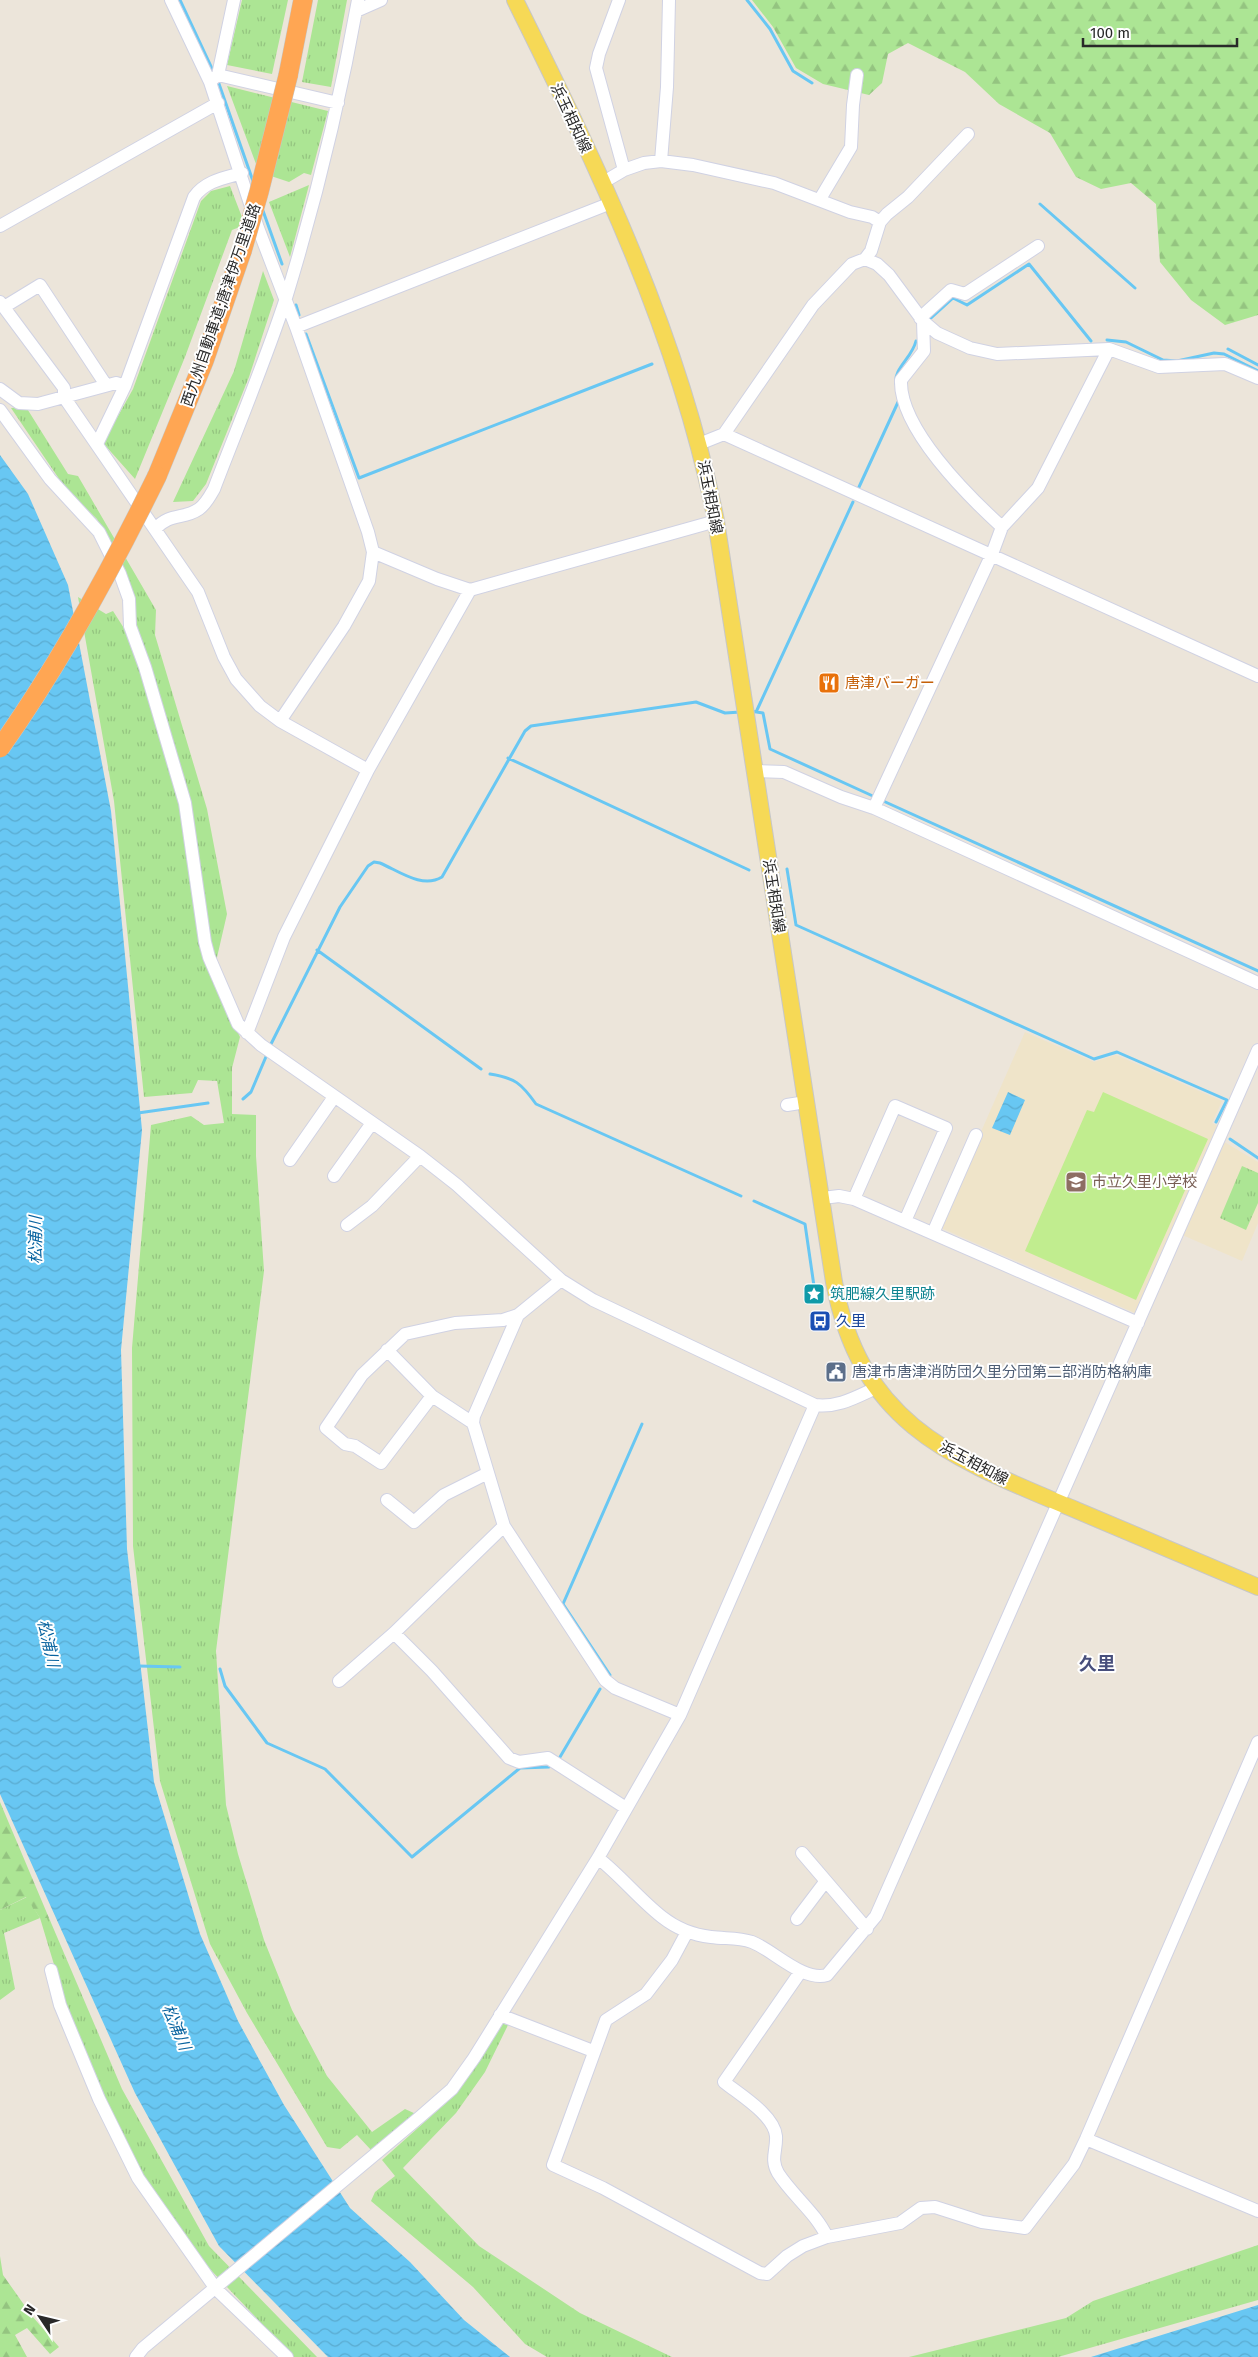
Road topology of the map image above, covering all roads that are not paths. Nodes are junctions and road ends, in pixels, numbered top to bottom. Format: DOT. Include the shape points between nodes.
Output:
graph roads {
  1 [pos="172,0"];
  2 [pos="234,0"];
  3 [pos="303,0"];
  4 [pos="381,0"];
  5 [pos="515,0"];
  6 [pos="620,0"];
  7 [pos="669,0"];
  8 [pos="357,6"];
  9 [pos="857,75"];
  10 [pos="214,78"];
  11 [pos="218,103"];
  12 [pos="338,104"];
  13 [pos="968,134"];
  14 [pos="661,161"];
  15 [pos="624,170"];
  16 [pos="242,173"];
  17 [pos="602,183"];
  18 [pos="820,199"];
  19 [pos="610,203"];
  20 [pos="880,222"];
  21 [pos="0,226"];
  22 [pos="1038,246"];
  23 [pos="865,259"];
  24 [pos="285,300"];
  25 [pos="2,304"];
  26 [pos="921,319"];
  27 [pos="296,327"];
  28 [pos="1110,349"];
  29 [pos="1258,378"];
  30 [pos="106,386"];
  31 [pos="125,386"];
  32 [pos="0,388"];
  33 [pos="64,397"];
  34 [pos="0,410"];
  35 [pos="724,434"];
  36 [pos="97,444"];
  37 [pos="699,444"];
  38 [pos="716,521"];
  39 [pos="1002,527"];
  40 [pos="155,529"];
  41 [pos="373,552"];
  42 [pos="992,554"];
  43 [pos="470,590"];
  44 [pos="1258,676"];
  45 [pos="280,721"];
  46 [pos="0,748"];
  47 [pos="368,770"];
  48 [pos="755,770"];
  49 [pos="876,803"];
  50 [pos="1258,983"];
  51 [pos="247,1033"];
  52 [pos="1258,1050"];
  53 [pos="334,1096"];
  54 [pos="806,1102"];
  55 [pos="787,1105"];
  56 [pos="372,1123"];
  57 [pos="976,1135"];
  58 [pos="420,1156"];
  59 [pos="290,1160"];
  60 [pos="334,1176"];
  61 [pos="823,1198"];
  62 [pos="854,1199"];
  63 [pos="905,1221"];
  64 [pos="347,1225"];
  65 [pos="933,1233"];
  66 [pos="561,1280"];
  67 [pos="518,1315"];
  68 [pos="1138,1323"];
  69 [pos="387,1350"];
  70 [pos="876,1388"];
  71 [pos="432,1396"];
  72 [pos="815,1406"];
  73 [pos="473,1423"];
  74 [pos="488,1474"];
  75 [pos="387,1500"];
  76 [pos="1058,1503"];
  77 [pos="504,1526"];
  78 [pos="1258,1587"];
  79 [pos="394,1633"];
  80 [pos="339,1681"];
  81 [pos="680,1714"];
  82 [pos="1258,1742"];
  83 [pos="626,1808"];
  84 [pos="802,1853"];
  85 [pos="598,1858"];
  86 [pos="825,1882"];
  87 [pos="797,1919"];
  88 [pos="867,1929"];
  89 [pos="687,1932"];
  90 [pos="51,1970"];
  91 [pos="801,1970"];
  92 [pos="500,2015"];
  93 [pos="593,2050"];
  94 [pos="1086,2139"];
  95 [pos="1258,2211"];
  96 [pos="827,2237"];
  97 [pos="219,2286"];
  98 [pos="136,2357"];
  99 [pos="287,2357"];
  1 -- 10 [label="street"];
  2 -- 10 [label="street"];
  3 -- 46 [label="highway, 西九州自動車道;唐津伊万里道路, bridge" via="259,192 204,361 157,476 124,544 52,670"];
  4 -- 8 [label="street"];
  5 -- 17 [label="main road, 浜玉相知線"];
  6 -- 15 [label="street" via="596,68"];
  7 -- 14 [label="street"];
  8 -- 12 [label="street"];
  9 -- 18 [label="street" via="851,147"];
  10 -- 11 [label="street"];
  10 -- 12 [label="street"];
  11 -- 16 [label="street"];
  11 -- 21 [label="street"];
  12 -- 24 [label="street" via="312,211"];
  13 -- 20 [label="street"];
  14 -- 15 [label="street"];
  14 -- 18 [label="street" via="774,183"];
  15 -- 17 [label="street"];
  16 -- 24 [label="street"];
  16 -- 31 [label="street" via="208,183 194,197"];
  17 -- 19 [label="main road, 浜玉相知線"];
  18 -- 20 [label="street"];
  19 -- 27 [label="street"];
  19 -- 37 [label="main road, 浜玉相知線" via="655,308"];
  20 -- 23 [label="street" via="872,251"];
  22 -- 26 [label="street" via="965,294 951,290"];
  23 -- 26 [label="street" via="889,275"];
  23 -- 35 [label="street" via="852,264 812,305"];
  24 -- 27 [label="street"];
  24 -- 40 [label="street" via="214,489 200,508 169,517"];
  25 -- 30 [label="street" via="40,285"];
  25 -- 33 [label="street" via="64,388"];
  26 -- 28 [label="street" via="937,333 970,348 997,354"];
  26 -- 39 [label="street" via="924,351 901,380 914,429"];
  27 -- 41 [label="street"];
  28 -- 29 [label="street" via="1159,367 1225,364"];
  28 -- 39 [label="street" via="1038,488"];
  30 -- 31 [label="street" via="116,382"];
  30 -- 33 [label="street"];
  31 -- 36 [label="street"];
  32 -- 33 [label="street" via="19,403 38,404"];
  33 -- 36 [label="street"];
  34 -- 51 [label="street" via="50,479 99,532 120,574 129,599 130,626 185,803 205,942 238,1024"];
  35 -- 37 [label="street"];
  35 -- 42 [label="street"];
  36 -- 40 [label="street"];
  37 -- 38 [label="main road, 浜玉相知線"];
  38 -- 43 [label="street"];
  38 -- 48 [label="main road, 浜玉相知線"];
  39 -- 42 [label="street"];
  40 -- 45 [label="street" via="198,592 236,679 260,706"];
  41 -- 43 [label="street"];
  41 -- 45 [label="street" via="369,581 344,626"];
  42 -- 44 [label="street"];
  42 -- 49 [label="street"];
  43 -- 47 [label="street"];
  45 -- 47 [label="street"];
  47 -- 51 [label="street" via="284,937"];
  48 -- 49 [label="street" via="784,772 841,798"];
  48 -- 54 [label="main road, 浜玉相知線"];
  49 -- 50 [label="street"];
  51 -- 53 [label="street"];
  52 -- 68 [label="street"];
  53 -- 56 [label="street"];
  53 -- 59 [label="street"];
  54 -- 55 [label="street"];
  54 -- 61 [label="main road, 浜玉相知線"];
  56 -- 58 [label="street"];
  56 -- 60 [label="street"];
  57 -- 65 [label="street"];
  58 -- 64 [label="street" via="372,1206"];
  58 -- 66 [label="street" via="457,1185"];
  61 -- 62 [label="street" via="839,1196"];
  61 -- 70 [label="main road, 浜玉相知線" via="842,1318 855,1353"];
  62 -- 63 [label="street"];
  62 -- 63 [label="street" via="895,1106 946,1128"];
  63 -- 65 [label="street"];
  65 -- 68 [label="street"];
  66 -- 67 [label="street"];
  66 -- 72 [label="street" via="593,1300"];
  67 -- 69 [label="street" via="502,1320 455,1323 405,1334"];
  67 -- 73 [label="street"];
  68 -- 76 [label="street"];
  69 -- 71 [label="street"];
  69 -- 71 [label="street" via="362,1375 326,1428 345,1444 355,1446 381,1463"];
  70 -- 72 [label="street" via="841,1404"];
  70 -- 76 [label="main road, 浜玉相知線" via="909,1423 951,1454"];
  71 -- 73 [label="street"];
  72 -- 81 [label="street"];
  73 -- 74 [label="street"];
  74 -- 75 [label="street" via="444,1495 414,1522"];
  74 -- 77 [label="street"];
  76 -- 78 [label="main road, 浜玉相知線"];
  76 -- 88 [label="street" via="876,1916"];
  77 -- 79 [label="street"];
  77 -- 81 [label="street" via="605,1680 615,1688"];
  79 -- 80 [label="street"];
  79 -- 83 [label="street" via="509,1758 519,1762 548,1758"];
  81 -- 83 [label="street"];
  82 -- 94 [label="street"];
  83 -- 85 [label="street"];
  84 -- 86 [label="street"];
  85 -- 89 [label="street" via="663,1917"];
  85 -- 92 [label="street"];
  86 -- 87 [label="street"];
  86 -- 88 [label="street"];
  88 -- 91 [label="street" via="827,1974 815,1976"];
  89 -- 91 [label="street" via="753,1943"];
  89 -- 93 [label="street" via="672,1960 646,1994 606,2020"];
  90 -- 97 [label="street" via="60,2004 92,2082 138,2178"];
  91 -- 96 [label="street" via="724,2082 774,2125 775,2167"];
  92 -- 93 [label="street"];
  92 -- 97 [label="street" via="452,2089"];
  93 -- 96 [label="street" via="553,2165 603,2188 760,2273 767,2274 803,2246"];
  94 -- 95 [label="street"];
  94 -- 96 [label="street" via="1074,2164 1025,2228 982,2222 935,2207 921,2208 900,2223 886,2227"];
  97 -- 98 [label="street"];
  97 -- 99 [label="street"];
}
